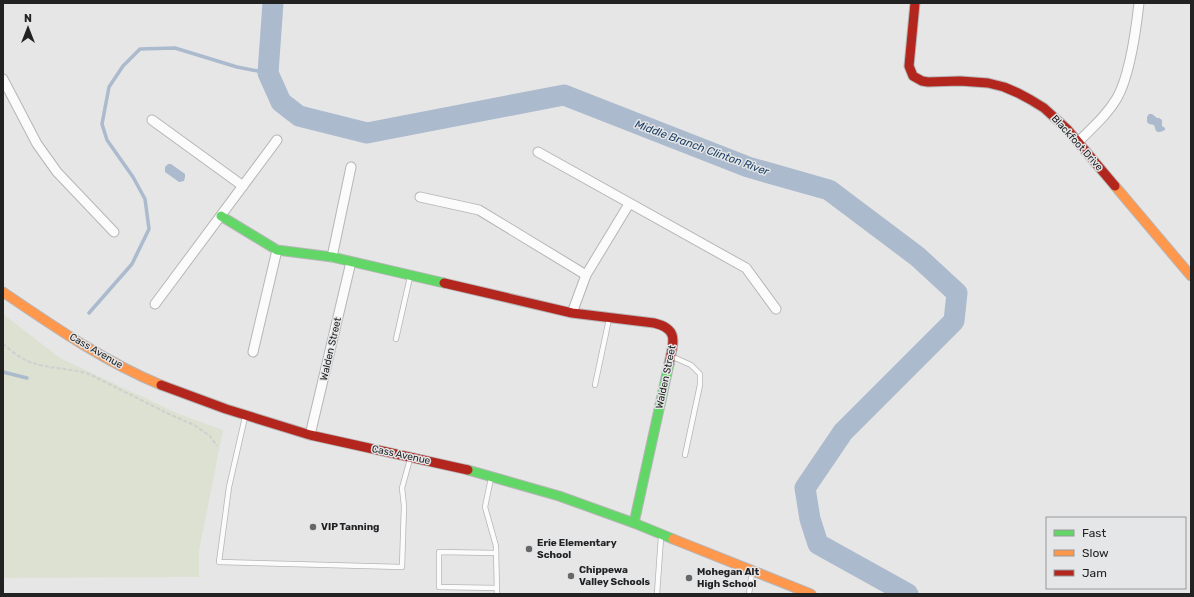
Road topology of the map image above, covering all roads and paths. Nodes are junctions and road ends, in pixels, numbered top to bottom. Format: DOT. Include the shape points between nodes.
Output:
graph roads {
  1 [pos="915,3"];
  2 [pos="1139,3"];
  3 [pos="3,81"];
  4 [pos="152,120"];
  5 [pos="277,140"];
  6 [pos="1078,142"];
  7 [pos="538,152"];
  8 [pos="351,166"];
  9 [pos="243,186"];
  10 [pos="420,197"];
  11 [pos="629,204"];
  12 [pos="221,216"];
  13 [pos="114,232"];
  14 [pos="277,250"];
  15 [pos="332,257"];
  16 [pos="351,262"];
  17 [pos="586,274"];
  18 [pos="410,276"];
  19 [pos="1191,276"];
  20 [pos="3,292"];
  21 [pos="155,304"];
  22 [pos="776,309"];
  23 [pos="572,313"];
  24 [pos="610,318"];
  25 [pos="396,339"];
  26 [pos="3,344"];
  27 [pos="253,352"];
  28 [pos="671,356"];
  29 [pos="595,385"];
  30 [pos="245,415"];
  31 [pos="310,435"];
  32 [pos="217,446"];
  33 [pos="685,455"];
  34 [pos="410,457"];
  35 [pos="492,477"];
  36 [pos="634,523"];
  37 [pos="662,535"];
  38 [pos="496,553"];
  39 [pos="752,571"];
  40 [pos="497,588"];
  41 [pos="497,594"];
  42 [pos="657,594"];
  43 [pos="749,594"];
  44 [pos="811,594"];
  1 -- 6 [label="street, Blackfoot Drive" via="909,66 913,76 922,81 971,81 1016,91 1049,111"];
  2 -- 6 [label="street" via="1128,68 1117,98 1109,111"];
  3 -- 13 [label="street" via="37,144 57,172"];
  4 -- 9 [label="street"];
  5 -- 9 [label="street"];
  6 -- 19 [label="street, Blackfoot Drive"];
  7 -- 11 [label="street"];
  8 -- 15 [label="street"];
  9 -- 12 [label="street"];
  10 -- 17 [label="street" via="479,210"];
  11 -- 17 [label="street"];
  11 -- 22 [label="street" via="746,268"];
  12 -- 14 [label="street, Walden Street"];
  12 -- 21 [label="street"];
  14 -- 15 [label="street, Walden Street"];
  14 -- 27 [label="street"];
  15 -- 16 [label="street, Walden Street"];
  16 -- 18 [label="street, Walden Street"];
  16 -- 31 [label="street, Walden Street"];
  17 -- 23 [label="street"];
  18 -- 23 [label="street, Walden Street"];
  18 -- 25 [label="lane"];
  20 -- 30 [label="street, Cass Avenue" via="74,339 126,368 180,393"];
  23 -- 24 [label="street, Walden Street"];
  24 -- 28 [label="street, Walden Street" via="654,323 670,329 673,336"];
  24 -- 29 [label="lane"];
  26 -- 32 [label="path" via="32,362 89,374 194,424 210,436"];
  28 -- 33 [label="lane" via="692,365 700,374 700,385"];
  28 -- 36 [label="street, Walden Street"];
  30 -- 31 [label="street, Cass Avenue"];
  30 -- 34 [label="lane" via="229,487 219,562 402,567 402,488"];
  31 -- 34 [label="street, Cass Avenue"];
  34 -- 35 [label="street, Cass Avenue"];
  35 -- 36 [label="street, Cass Avenue" via="558,496"];
  35 -- 38 [label="lane" via="485,507"];
  36 -- 37 [label="street, Cass Avenue"];
  37 -- 39 [label="street, Cass Avenue"];
  37 -- 42 [label="lane"];
  38 -- 40 [label="lane"];
  38 -- 40 [label="lane" via="439,552 440,587"];
  39 -- 43 [label="lane"];
  39 -- 44 [label="street, Cass Avenue"];
  40 -- 41 [label="lane"];
}
